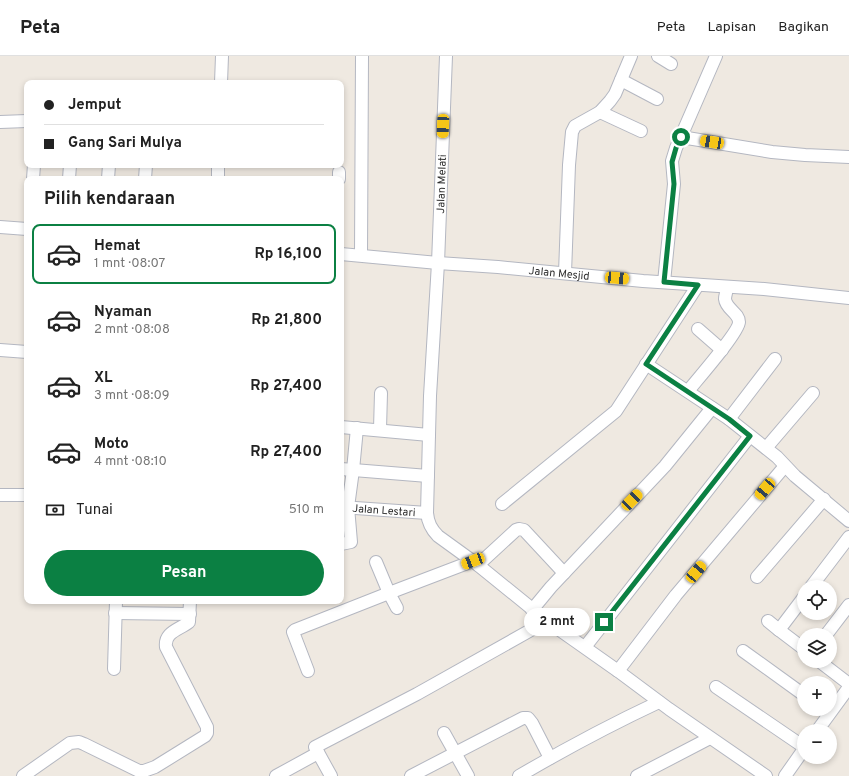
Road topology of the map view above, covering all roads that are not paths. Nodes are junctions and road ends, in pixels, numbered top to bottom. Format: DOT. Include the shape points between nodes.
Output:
graph roads {
  1 [pos="222,56"];
  2 [pos="362,56"];
  3 [pos="446,56"];
  4 [pos="630,56"];
  5 [pos="658,56"];
  6 [pos="716,56"];
  7 [pos="671,64"];
  8 [pos="221,80"];
  9 [pos="621,80"];
  10 [pos="657,99"];
  11 [pos="600,112"];
  12 [pos="24,121"];
  13 [pos="0,122"];
  14 [pos="641,131"];
  15 [pos="681,137"];
  16 [pos="849,157"];
  17 [pos="0,227"];
  18 [pos="24,229"];
  19 [pos="344,254"];
  20 [pos="361,255"];
  21 [pos="438,263"];
  22 [pos="565,274"];
  23 [pos="664,282"];
  24 [pos="698,285"];
  25 [pos="727,287"];
  26 [pos="849,298"];
  27 [pos="698,329"];
  28 [pos="0,350"];
  29 [pos="722,350"];
  30 [pos="24,352"];
  31 [pos="775,359"];
  32 [pos="646,364"];
  33 [pos="688,391"];
  34 [pos="381,393"];
  35 [pos="813,393"];
  36 [pos="712,408"];
  37 [pos="729,419"];
  38 [pos="344,427"];
  39 [pos="357,428"];
  40 [pos="380,429"];
  41 [pos="429,435"];
  42 [pos="750,436"];
  43 [pos="766,448"];
  44 [pos="785,466"];
  45 [pos="347,469"];
  46 [pos="428,476"];
  47 [pos="0,495"];
  48 [pos="24,495"];
  49 [pos="824,499"];
  50 [pos="502,504"];
  51 [pos="344,507"];
  52 [pos="427,513"];
  53 [pos="848,519"];
  54 [pos="849,537"];
  55 [pos="349,542"];
  56 [pos="376,562"];
  57 [pos="475,563"];
  58 [pos="564,573"];
  59 [pos="757,577"];
  60 [pos="816,580"];
  61 [pos="389,593"];
  62 [pos="190,604"];
  63 [pos="849,605"];
  64 [pos="797,606"];
  65 [pos="115,607"];
  66 [pos="397,608"];
  67 [pos="532,610"];
  68 [pos="190,614"];
  69 [pos="547,621"];
  70 [pos="768,621"];
  71 [pos="831,628"];
  72 [pos="779,630"];
  73 [pos="797,644"];
  74 [pos="585,647"];
  75 [pos="743,651"];
  76 [pos="114,668"];
  77 [pos="827,668"];
  78 [pos="308,671"];
  79 [pos="618,671"];
  80 [pos="849,686"];
  81 [pos="716,687"];
  82 [pos="797,690"];
  83 [pos="837,700"];
  84 [pos="660,702"];
  85 [pos="444,733"];
  86 [pos="710,738"];
  87 [pos="797,743"];
  88 [pos="318,753"];
  89 [pos="455,753"];
  90 [pos="550,758"];
  91 [pos="797,758"];
  92 [pos="23,776"];
  93 [pos="276,776"];
  94 [pos="331,776"];
  95 [pos="411,776"];
  96 [pos="468,776"];
  97 [pos="519,776"];
  98 [pos="637,776"];
  99 [pos="764,776"];
  100 [pos="784,776"];
  1 -- 8 [label="street"];
  2 -- 20 [label="street"];
  3 -- 21 [label="street, Jalan Melati"];
  4 -- 9 [label="street"];
  5 -- 7 [label="street"];
  6 -- 15 [label="street"];
  9 -- 10 [label="street"];
  9 -- 11 [label="street" via="615,94"];
  11 -- 14 [label="street"];
  11 -- 22 [label="street" via="575,126 572,132"];
  12 -- 13 [label="street"];
  15 -- 16 [label="street" via="772,152"];
  15 -- 23 [label="street" via="672,162 674,184"];
  17 -- 18 [label="street"];
  19 -- 20 [label="street, Jalan Mesjid"];
  20 -- 21 [label="street, Jalan Mesjid"];
  21 -- 22 [label="street, Jalan Mesjid"];
  21 -- 41 [label="street, Jalan Melati"];
  22 -- 23 [label="street, Jalan Mesjid"];
  23 -- 24 [label="street, Jalan Mesjid"];
  24 -- 25 [label="street, Jalan Mesjid"];
  24 -- 32 [label="street"];
  25 -- 26 [label="street, Jalan Mesjid"];
  25 -- 29 [label="street" via="726,302 739,320"];
  27 -- 29 [label="street"];
  28 -- 30 [label="street"];
  29 -- 33 [label="street"];
  31 -- 37 [label="street"];
  32 -- 33 [label="street"];
  32 -- 50 [label="street" via="616,411"];
  33 -- 36 [label="street"];
  34 -- 40 [label="street"];
  35 -- 43 [label="street"];
  36 -- 37 [label="street"];
  36 -- 58 [label="street" via="648,485"];
  37 -- 42 [label="street"];
  38 -- 39 [label="street"];
  39 -- 40 [label="street"];
  39 -- 45 [label="street"];
  40 -- 41 [label="street"];
  41 -- 46 [label="street, Jalan Melati"];
  42 -- 43 [label="street"];
  42 -- 74 [label="street"];
  43 -- 44 [label="street"];
  44 -- 49 [label="street"];
  44 -- 79 [label="street" via="676,595"];
  45 -- 46 [label="street"];
  45 -- 51 [label="street"];
  46 -- 52 [label="street, Jalan Melati"];
  47 -- 48 [label="street"];
  49 -- 53 [label="street"];
  49 -- 59 [label="street"];
  51 -- 52 [label="street, Jalan Lestari"];
  51 -- 55 [label="street"];
  52 -- 57 [label="street" via="432,530"];
  54 -- 60 [label="street"];
  56 -- 61 [label="street"];
  57 -- 58 [label="street" via="516,530 522,529"];
  57 -- 61 [label="street"];
  57 -- 67 [label="street"];
  58 -- 67 [label="street"];
  61 -- 66 [label="street"];
  61 -- 78 [label="street" via="295,630 293,634"];
  62 -- 68 [label="street"];
  63 -- 71 [label="street"];
  64 -- 72 [label="street"];
  65 -- 68 [label="street"];
  65 -- 76 [label="street"];
  67 -- 69 [label="street"];
  68 -- 92 [label="street" via="189,622 167,636 165,641 206,727 205,736 155,767 141,772 84,744 70,743"];
  69 -- 74 [label="street"];
  69 -- 88 [label="street" via="418,694 315,747"];
  70 -- 72 [label="street"];
  72 -- 73 [label="street"];
  74 -- 79 [label="street"];
  75 -- 82 [label="street"];
  77 -- 80 [label="street"];
  79 -- 84 [label="street"];
  80 -- 83 [label="street"];
  81 -- 87 [label="street"];
  84 -- 86 [label="street"];
  84 -- 90 [label="street"];
  85 -- 89 [label="street"];
  86 -- 98 [label="street"];
  86 -- 99 [label="street"];
  88 -- 93 [label="street"];
  88 -- 94 [label="street"];
  89 -- 90 [label="street" via="523,718 528,718"];
  89 -- 95 [label="street"];
  89 -- 96 [label="street"];
  90 -- 97 [label="street"];
  91 -- 100 [label="street"];
}
